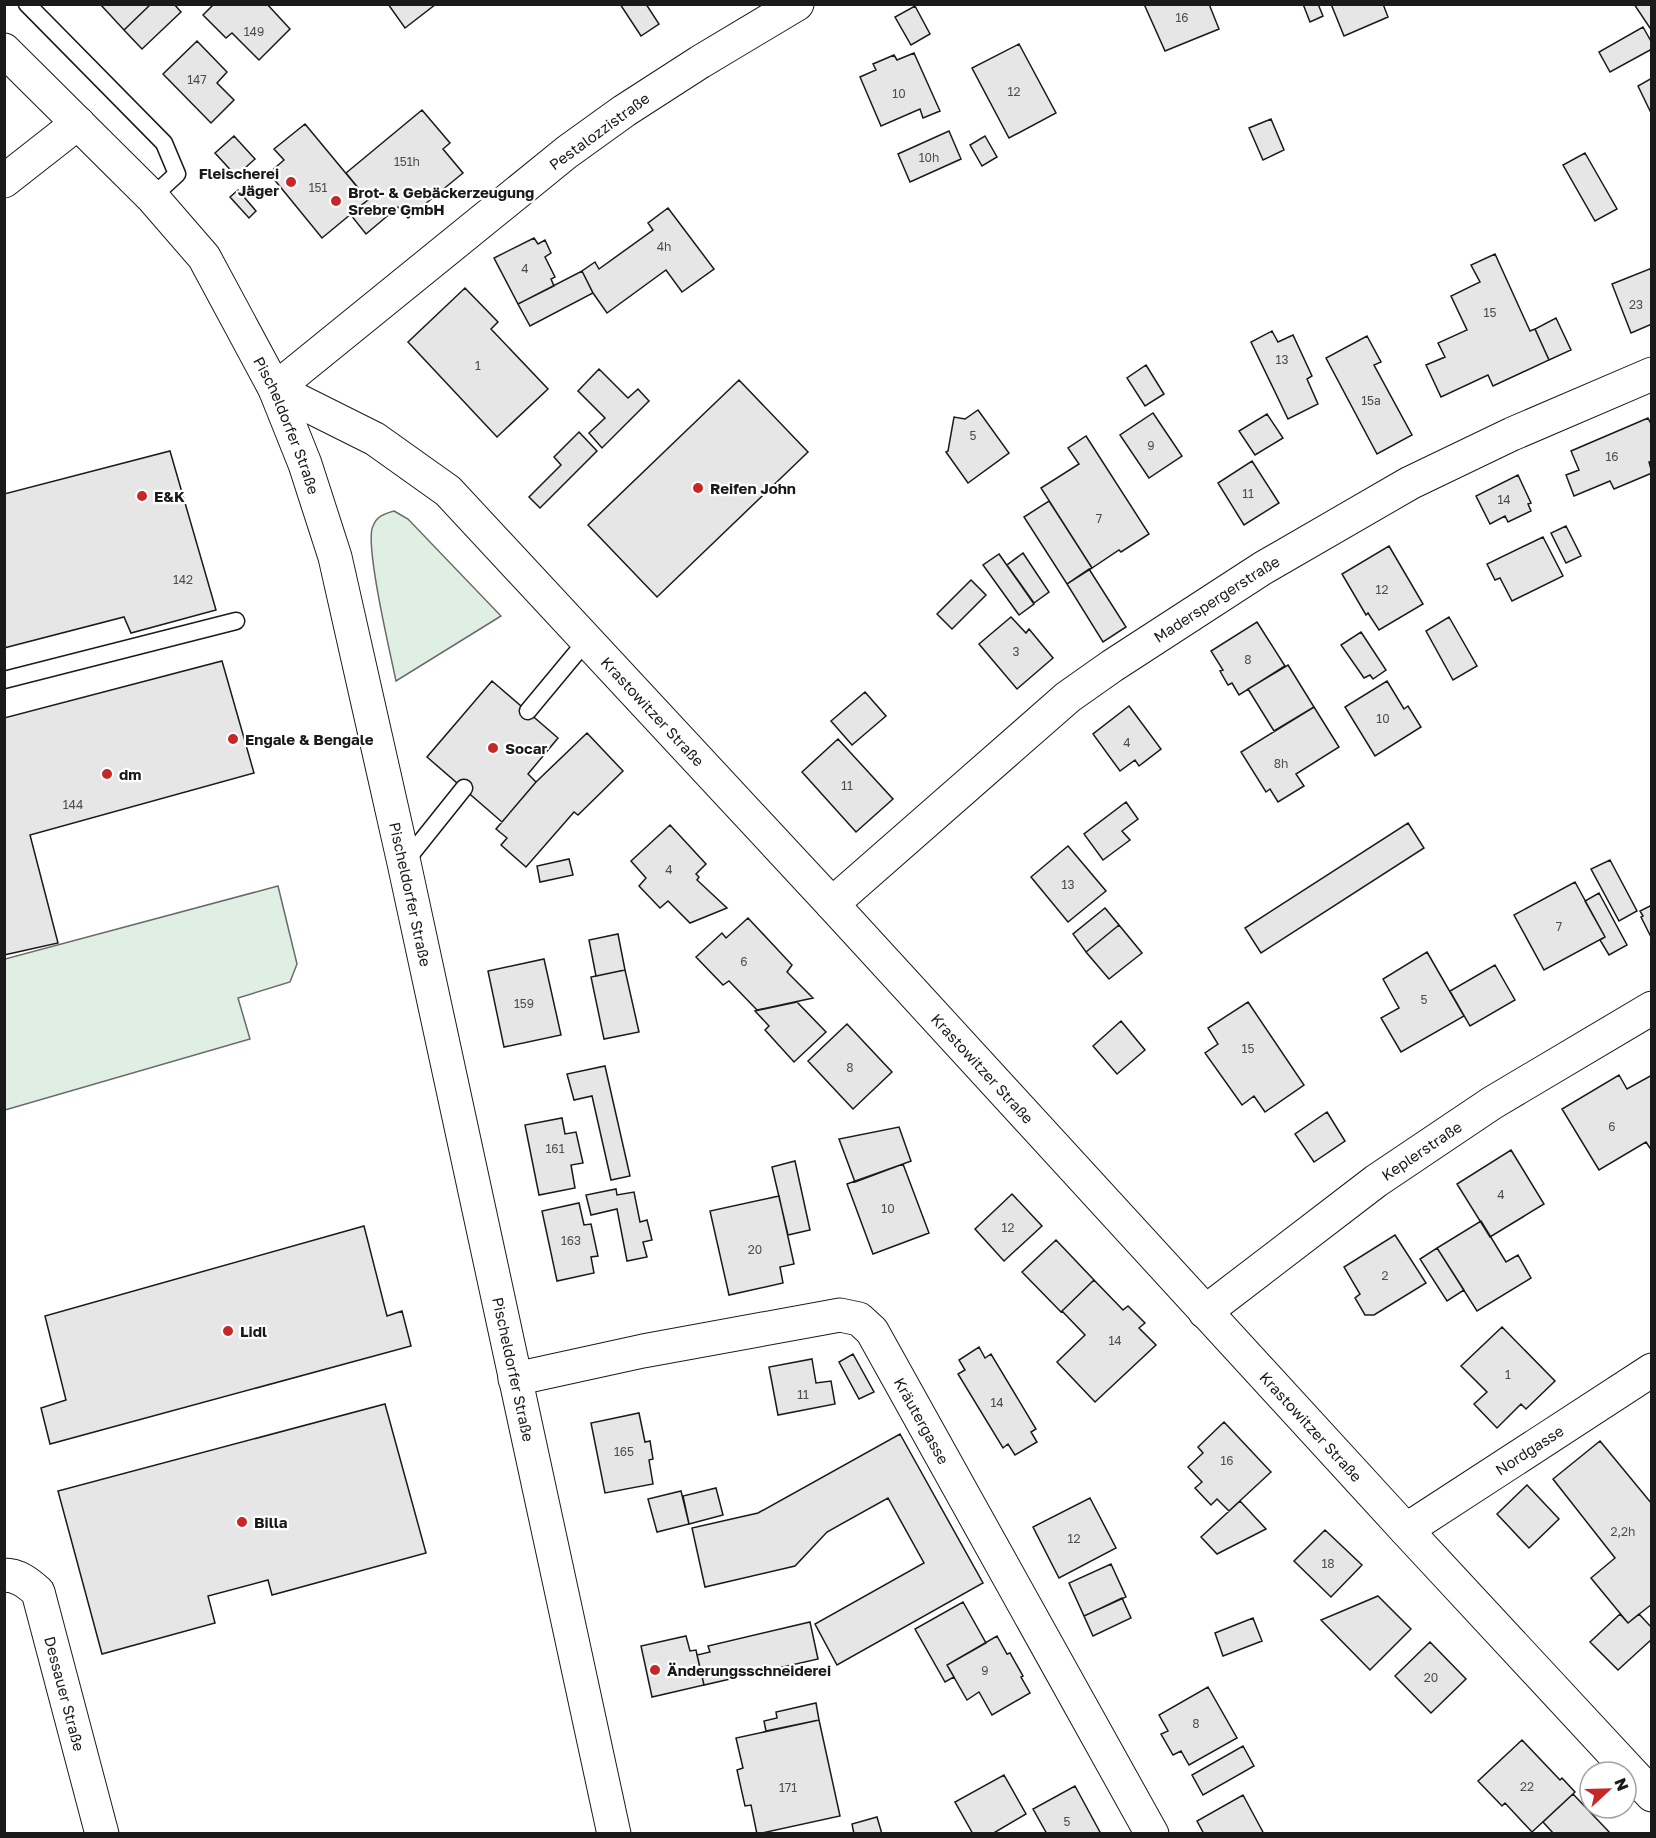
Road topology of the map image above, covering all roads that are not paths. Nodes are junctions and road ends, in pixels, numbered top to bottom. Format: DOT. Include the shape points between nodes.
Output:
graph roads {
  1 [pos="27,4"];
  2 [pos="797,4"];
  3 [pos="4,50"];
  4 [pos="78,123"];
  5 [pos="4,181"];
  6 [pos="152,197"];
  7 [pos="1652,374"];
  8 [pos="275,389"];
  9 [pos="236,621"];
  10 [pos="587,640"];
  11 [pos="4,681"];
  12 [pos="528,711"];
  13 [pos="464,788"];
  14 [pos="404,863"];
  15 [pos="832,904"];
  16 [pos="1652,1008"];
  17 [pos="1205,1312"];
  18 [pos="1652,1370"];
  19 [pos="515,1379"];
  20 [pos="1406,1530"];
  21 [pos="4,1575"];
  22 [pos="1652,1795"];
  23 [pos="606,1831"];
  24 [pos="102,1833"];
  25 [pos="1152,1833"];
  1 -- 6 [label="lane" via="164,143 177,174"];
  2 -- 8 [label="street, Pestalozzistraße" via="633,105 567,152"];
  3 -- 4 [label="street, Pischeldorfer Straße"];
  4 -- 5 [label="street"];
  4 -- 6 [label="street, Pischeldorfer Straße"];
  6 -- 8 [label="street, Pischeldorfer Straße" via="204,258"];
  7 -- 15 [label="street, Maderspergerstraße" via="1410,483 1263,568 1068,697"];
  8 -- 10 [label="street, Krastowitzer Straße" via="375,439 448,491"];
  8 -- 14 [label="street, Pischeldorfer Straße" via="335,556"];
  9 -- 11 [label="lane"];
  10 -- 12 [label="lane"];
  10 -- 15 [label="street, Krastowitzer Straße"];
  13 -- 14 [label="lane"];
  14 -- 19 [label="street, Pischeldorfer Straße"];
  15 -- 17 [label="street, Krastowitzer Straße"];
  16 -- 17 [label="street, Keplerstraße" via="1492,1103 1376,1181"];
  17 -- 20 [label="street, Krastowitzer Straße"];
  18 -- 20 [label="street, Nordgasse"];
  19 -- 23 [label="street, Pischeldorfer Straße"];
  19 -- 25 [label="street, Kräutergasse" via="840,1315 859,1319 872,1331"];
  20 -- 22 [label="street, Krastowitzer Straße"];
  21 -- 24 [label="street, Dessauer Straße" via="25,1581 38,1592"];
}
